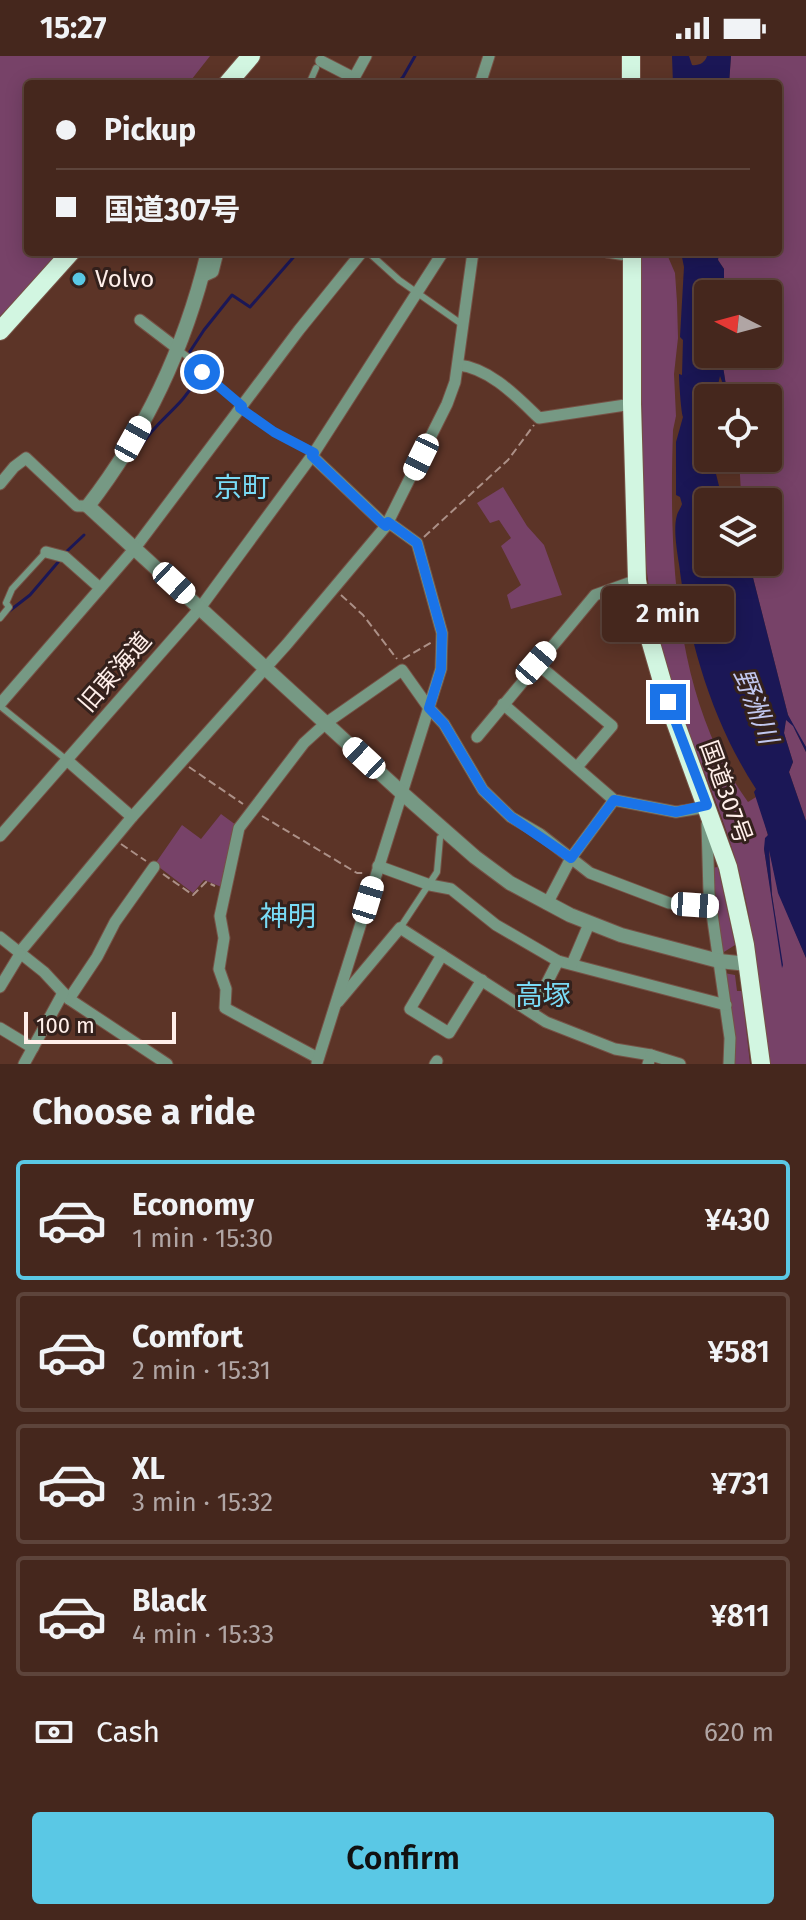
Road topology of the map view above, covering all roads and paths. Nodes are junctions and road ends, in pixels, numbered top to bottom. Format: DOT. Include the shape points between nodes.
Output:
graph roads {
  1 [pos="251,56"];
  2 [pos="366,56"];
  3 [pos="489,56"];
  4 [pos="631,56"];
  5 [pos="320,62"];
  6 [pos="230,80"];
  7 [pos="311,80"];
  8 [pos="480,80"];
  9 [pos="631,80"];
  10 [pos="67,256"];
  11 [pos="207,256"];
  12 [pos="217,256"];
  13 [pos="359,256"];
  14 [pos="372,256"];
  15 [pos="440,256"];
  16 [pos="472,256"];
  17 [pos="632,256"];
  18 [pos="202,277"];
  19 [pos="417,292"];
  20 [pos="140,320"];
  21 [pos="463,325"];
  22 [pos="0,331"];
  23 [pos="183,353"];
  24 [pos="458,365"];
  25 [pos="632,404"];
  26 [pos="241,407"];
  27 [pos="539,418"];
  28 [pos="313,455"];
  29 [pos="0,484"];
  30 [pos="88,506"];
  31 [pos="387,524"];
  32 [pos="417,543"];
  33 [pos="135,548"];
  34 [pos="46,552"];
  35 [pos="637,580"];
  36 [pos="100,588"];
  37 [pos="334,588"];
  38 [pos="200,608"];
  39 [pos="0,618"];
  40 [pos="443,635"];
  41 [pos="536,663"];
  42 [pos="400,666"];
  43 [pos="266,667"];
  44 [pos="503,704"];
  45 [pos="0,705"];
  46 [pos="429,708"];
  47 [pos="326,723"];
  48 [pos="477,737"];
  49 [pos="68,761"];
  50 [pos="182,761"];
  51 [pos="577,767"];
  52 [pos="402,793"];
  53 [pos="614,800"];
  54 [pos="707,805"];
  55 [pos="253,810"];
  56 [pos="132,817"];
  57 [pos="0,836"];
  58 [pos="440,838"];
  59 [pos="114,839"];
  60 [pos="571,858"];
  61 [pos="154,867"];
  62 [pos="377,870"];
  63 [pos="430,885"];
  64 [pos="227,891"];
  65 [pos="547,904"];
  66 [pos="711,907"];
  67 [pos="589,924"];
  68 [pos="400,928"];
  69 [pos="0,937"];
  70 [pos="20,953"];
  71 [pos="442,955"];
  72 [pos="558,961"];
  73 [pos="719,961"];
  74 [pos="572,964"];
  75 [pos="748,964"];
  76 [pos="482,980"];
  77 [pos="0,987"];
  78 [pos="66,996"];
  79 [pos="726,1005"];
  80 [pos="335,1006"];
  81 [pos="532,1012"];
  82 [pos="0,1028"];
  83 [pos="33,1048"];
  84 [pos="622,1049"];
  85 [pos="650,1060"];
  86 [pos="319,1062"];
  87 [pos="24,1064"];
  88 [pos="167,1064"];
  89 [pos="615,1064"];
  90 [pos="680,1064"];
  91 [pos="729,1064"];
  92 [pos="761,1064"];
  1 -- 6 [label="highway"];
  2 -- 5 [label="street" via="354,78"];
  3 -- 8 [label="street"];
  4 -- 9 [label="highway"];
  5 -- 7 [label="lane"];
  10 -- 22 [label="highway"];
  11 -- 18 [label="street"];
  12 -- 18 [label="street" via="213,272"];
  13 -- 26 [label="street"];
  14 -- 19 [label="lane"];
  15 -- 19 [label="street, 旧東海道"];
  16 -- 21 [label="street"];
  17 -- 25 [label="highway, 国道307号"];
  18 -- 23 [label="street"];
  19 -- 21 [label="lane"];
  19 -- 28 [label="street, 旧東海道"];
  20 -- 23 [label="street"];
  21 -- 24 [label="street"];
  23 -- 26 [label="lane"];
  23 -- 30 [label="street"];
  24 -- 27 [label="street" via="477,368"];
  24 -- 31 [label="street" via="447,404"];
  25 -- 27 [label="street"];
  25 -- 35 [label="highway, 国道307号"];
  26 -- 28 [label="lane"];
  26 -- 33 [label="street"];
  27 -- 32 [label="path" via="508,460"];
  28 -- 31 [label="street"];
  28 -- 38 [label="street, 旧東海道"];
  29 -- 30 [label="street" via="26,458 77,506"];
  30 -- 33 [label="street"];
  31 -- 32 [label="street"];
  31 -- 37 [label="street"];
  32 -- 40 [label="street"];
  33 -- 36 [label="street"];
  33 -- 38 [label="street"];
  34 -- 36 [label="street" via="62,556"];
  34 -- 39 [label="lane" via="12,589 9,607"];
  35 -- 41 [label="street" via="595,595"];
  35 -- 54 [label="highway, 国道307号" via="668,702"];
  36 -- 45 [label="street"];
  37 -- 42 [label="path" via="363,615"];
  37 -- 43 [label="street"];
  38 -- 43 [label="street"];
  38 -- 49 [label="street, 旧東海道"];
  40 -- 42 [label="path"];
  40 -- 46 [label="street" via="441,669"];
  41 -- 44 [label="street"];
  41 -- 51 [label="street" via="612,726"];
  42 -- 46 [label="street"];
  42 -- 47 [label="street"];
  43 -- 47 [label="street"];
  43 -- 50 [label="street"];
  44 -- 48 [label="street"];
  44 -- 51 [label="street"];
  45 -- 49 [label="lane"];
  46 -- 52 [label="street"];
  46 -- 60 [label="street" via="483,790 511,817"];
  47 -- 52 [label="street"];
  47 -- 55 [label="street" via="298,748"];
  49 -- 56 [label="street"];
  49 -- 57 [label="street, 旧東海道"];
  50 -- 55 [label="path"];
  50 -- 56 [label="street"];
  51 -- 53 [label="street"];
  52 -- 62 [label="street"];
  52 -- 65 [label="street" via="475,857"];
  53 -- 54 [label="street" via="676,812"];
  53 -- 60 [label="street"];
  54 -- 66 [label="street"];
  54 -- 75 [label="highway, 国道307号" via="728,867"];
  55 -- 62 [label="path" via="357,873"];
  55 -- 64 [label="street" via="239,828"];
  56 -- 59 [label="street"];
  58 -- 63 [label="lane" via="437,872"];
  59 -- 61 [label="path"];
  59 -- 70 [label="street"];
  60 -- 65 [label="street"];
  60 -- 66 [label="street" via="590,873 650,897"];
  61 -- 64 [label="path" via="193,895 206,882"];
  61 -- 78 [label="street"];
  62 -- 63 [label="street"];
  62 -- 80 [label="street"];
  63 -- 68 [label="lane"];
  63 -- 72 [label="street" via="451,889 496,925"];
  64 -- 86 [label="street" via="220,916 224,938 219,969 225,1008"];
  65 -- 67 [label="street"];
  66 -- 73 [label="street"];
  67 -- 73 [label="street"];
  67 -- 74 [label="street"];
  68 -- 71 [label="street"];
  68 -- 80 [label="street"];
  69 -- 70 [label="street"];
  70 -- 77 [label="street"];
  70 -- 78 [label="street"];
  71 -- 76 [label="street"];
  71 -- 76 [label="street" via="410,1009 449,1033"];
  72 -- 74 [label="street"];
  72 -- 81 [label="street"];
  73 -- 75 [label="street"];
  73 -- 79 [label="street"];
  74 -- 79 [label="street"];
  75 -- 92 [label="highway, 国道307号"];
  76 -- 81 [label="street"];
  78 -- 83 [label="street"];
  78 -- 88 [label="street"];
  79 -- 91 [label="street"];
  80 -- 86 [label="street"];
  81 -- 84 [label="street"];
  82 -- 83 [label="street"];
  83 -- 87 [label="street"];
  84 -- 85 [label="street"];
  84 -- 89 [label="street"];
  85 -- 90 [label="street"];
}
